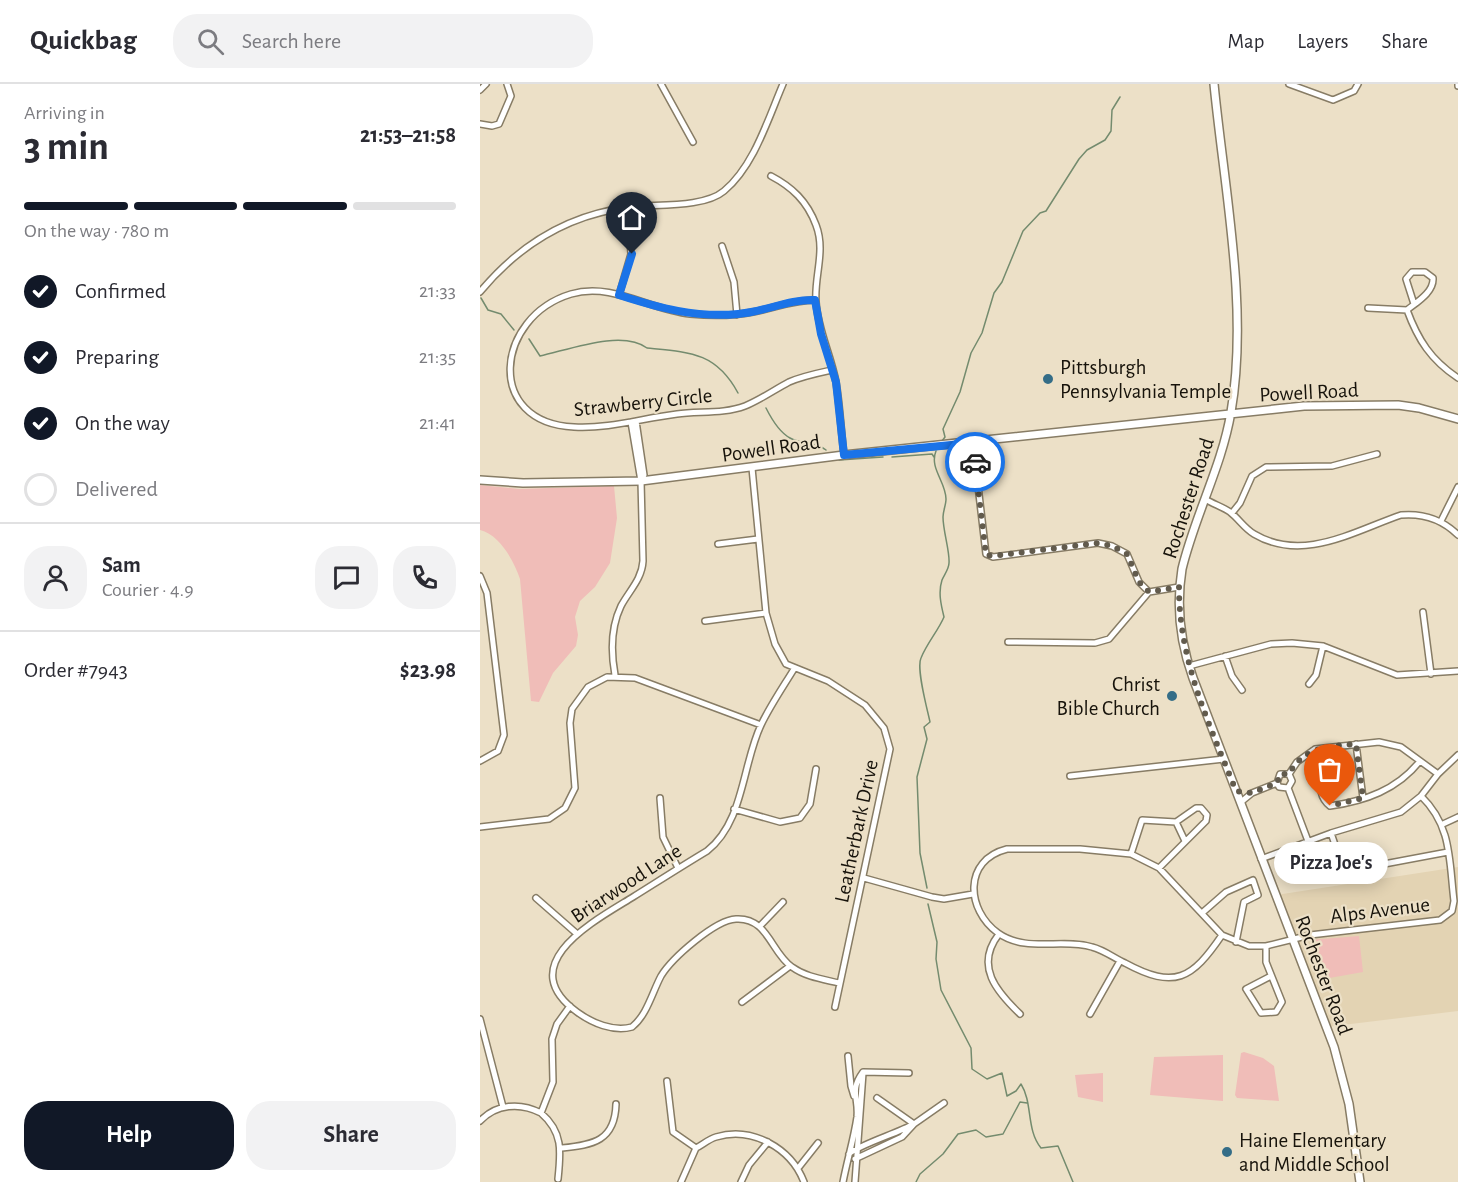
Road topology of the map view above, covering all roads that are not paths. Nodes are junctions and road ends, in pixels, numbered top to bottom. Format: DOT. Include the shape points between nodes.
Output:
graph roads {
  1 [pos="486,84"];
  2 [pos="507,84"];
  3 [pos="661,84"];
  4 [pos="783,84"];
  5 [pos="1214,84"];
  6 [pos="1289,84"];
  7 [pos="1358,84"];
  8 [pos="480,90"];
  9 [pos="480,123"];
  10 [pos="693,142"];
  11 [pos="771,176"];
  12 [pos="630,240"];
  13 [pos="722,246"];
  14 [pos="480,292"];
  15 [pos="619,295"];
  16 [pos="815,300"];
  17 [pos="1414,304"];
  18 [pos="1368,309"];
  19 [pos="1407,310"];
  20 [pos="737,315"];
  21 [pos="832,369"];
  22 [pos="1458,378"];
  23 [pos="1231,414"];
  24 [pos="1458,419"];
  25 [pos="634,421"];
  26 [pos="973,443"];
  27 [pos="1377,454"];
  28 [pos="844,455"];
  29 [pos="752,468"];
  30 [pos="480,480"];
  31 [pos="641,481"];
  32 [pos="1458,487"];
  33 [pos="1205,500"];
  34 [pos="1232,513"];
  35 [pos="1440,521"];
  36 [pos="1458,535"];
  37 [pos="758,539"];
  38 [pos="718,544"];
  39 [pos="480,576"];
  40 [pos="1179,587"];
  41 [pos="1149,592"];
  42 [pos="1423,612"];
  43 [pos="766,613"];
  44 [pos="705,621"];
  45 [pos="1008,642"];
  46 [pos="1323,646"];
  47 [pos="1225,656"];
  48 [pos="1189,666"];
  49 [pos="794,669"];
  50 [pos="1458,671"];
  51 [pos="1431,674"];
  52 [pos="615,675"];
  53 [pos="1309,684"];
  54 [pos="1242,690"];
  55 [pos="761,725"];
  56 [pos="1356,744"];
  57 [pos="1315,749"];
  58 [pos="1458,755"];
  59 [pos="1224,759"];
  60 [pos="480,761"];
  61 [pos="1420,761"];
  62 [pos="816,769"];
  63 [pos="1289,774"];
  64 [pos="1438,774"];
  65 [pos="1070,776"];
  66 [pos="1277,783"];
  67 [pos="1288,788"];
  68 [pos="1236,791"];
  69 [pos="1252,793"];
  70 [pos="1421,796"];
  71 [pos="660,798"];
  72 [pos="1363,798"];
  73 [pos="1241,802"];
  74 [pos="734,809"];
  75 [pos="1458,817"];
  76 [pos="1176,822"];
  77 [pos="1443,824"];
  78 [pos="480,827"];
  79 [pos="1331,832"];
  80 [pos="1185,841"];
  81 [pos="1308,841"];
  82 [pos="1448,852"];
  83 [pos="1131,854"];
  84 [pos="1339,855"];
  85 [pos="1261,859"];
  86 [pos="678,868"];
  87 [pos="1159,868"];
  88 [pos="1286,875"];
  89 [pos="864,879"];
  90 [pos="973,894"];
  91 [pos="536,898"];
  92 [pos="783,902"];
  93 [pos="1202,913"];
  94 [pos="760,926"];
  95 [pos="576,933"];
  96 [pos="999,934"];
  97 [pos="1222,935"];
  98 [pos="1293,939"];
  99 [pos="1236,942"];
  100 [pos="1266,946"];
  101 [pos="1120,961"];
  102 [pos="790,966"];
  103 [pos="1271,976"];
  104 [pos="839,983"];
  105 [pos="742,1002"];
  106 [pos="570,1006"];
  107 [pos="835,1007"];
  108 [pos="1020,1014"];
  109 [pos="1090,1014"];
  110 [pos="480,1019"];
  111 [pos="483,1049"];
  112 [pos="848,1056"];
  113 [pos="863,1072"];
  114 [pos="909,1072"];
  115 [pos="667,1082"];
  116 [pos="854,1096"];
  117 [pos="877,1098"];
  118 [pos="861,1103"];
  119 [pos="944,1103"];
  120 [pos="616,1104"];
  121 [pos="503,1107"];
  122 [pos="541,1113"];
  123 [pos="480,1121"];
  124 [pos="914,1124"];
  125 [pos="768,1142"];
  126 [pos="818,1143"];
  127 [pos="562,1148"];
  128 [pos="696,1148"];
  129 [pos="856,1148"];
  130 [pos="848,1155"];
  131 [pos="855,1159"];
  132 [pos="799,1167"];
  133 [pos="855,1176"];
  134 [pos="558,1179"];
  135 [pos="843,1179"];
  136 [pos="681,1182"];
  137 [pos="741,1182"];
  138 [pos="804,1182"];
  139 [pos="859,1182"];
  140 [pos="1360,1182"];
  1 -- 8 [label="street"];
  2 -- 9 [label="street" via="511,96 499,124"];
  3 -- 10 [label="street"];
  4 -- 14 [label="street" via="757,143 735,179 719,195 699,201 606,211 540,236 502,266"];
  5 -- 23 [label="street, Rochester Road" via="1238,326"];
  6 -- 7 [label="street" via="1333,100 1345,97"];
  11 -- 16 [label="street" via="794,190 816,225 821,246"];
  12 -- 15 [label="street" via="632,254"];
  13 -- 20 [label="street" via="734,282"];
  15 -- 20 [label="street, Strawberry Circle" via="681,313"];
  15 -- 25 [label="street, Strawberry Circle" via="598,290 579,292 543,310 516,337 509,371 518,398 528,411 546,422 588,427"];
  16 -- 20 [label="street, Strawberry Circle" via="792,301"];
  16 -- 21 [label="street"];
  17 -- 17 [label="street" via="1434,283 1434,278 1425,272 1412,272 1406,279"];
  17 -- 19 [label="street"];
  18 -- 19 [label="street"];
  19 -- 22 [label="street" via="1429,355"];
  21 -- 25 [label="street, Strawberry Circle" via="797,379 742,407"];
  21 -- 28 [label="street"];
  23 -- 24 [label="street, Powell Road" via="1304,406 1398,405"];
  23 -- 26 [label="street, Powell Road"];
  23 -- 33 [label="street, Rochester Road"];
  25 -- 31 [label="street"];
  26 -- 28 [label="street, Powell Road"];
  26 -- 41 [label="street" via="984,551 993,556 1105,544 1127,554 1139,582"];
  27 -- 34 [label="street" via="1332,466 1266,466 1252,476"];
  28 -- 29 [label="street, Powell Road"];
  29 -- 31 [label="street, Powell Road"];
  29 -- 37 [label="street, Leatherbark Drive"];
  30 -- 31 [label="street, Powell Road"];
  31 -- 52 [label="street" via="643,567 616,619 612,654"];
  32 -- 35 [label="street"];
  33 -- 34 [label="street"];
  33 -- 40 [label="street, Rochester Road" via="1186,550"];
  34 -- 35 [label="street" via="1256,535 1296,547 1318,545 1401,515"];
  35 -- 36 [label="street"];
  37 -- 38 [label="street"];
  37 -- 43 [label="street, Leatherbark Drive"];
  39 -- 60 [label="street" via="488,593 504,735 498,751"];
  40 -- 41 [label="street"];
  40 -- 48 [label="street, Rochester Road" via="1180,626"];
  41 -- 45 [label="street" via="1110,639 1095,643"];
  42 -- 51 [label="street"];
  43 -- 44 [label="street"];
  43 -- 49 [label="street, Leatherbark Drive" via="775,644 786,664"];
  46 -- 47 [label="street" via="1280,643"];
  46 -- 51 [label="street" via="1397,675"];
  46 -- 53 [label="street" via="1316,675"];
  47 -- 48 [label="street"];
  47 -- 54 [label="street"];
  48 -- 59 [label="street, Rochester Road"];
  49 -- 55 [label="street, Briarwood Lane"];
  49 -- 89 [label="street, Leatherbark Drive" via="837,687 865,705 884,728 890,749"];
  50 -- 51 [label="street"];
  52 -- 55 [label="street" via="634,678"];
  52 -- 78 [label="street" via="582,691 572,709 575,788 566,808 549,819"];
  55 -- 74 [label="street, Briarwood Lane"];
  56 -- 57 [label="street"];
  56 -- 61 [label="street" via="1391,744"];
  56 -- 72 [label="street"];
  57 -- 63 [label="street" via="1297,762"];
  57 -- 72 [label="street" via="1324,802 1330,806"];
  58 -- 64 [label="street"];
  59 -- 65 [label="street"];
  59 -- 68 [label="street, Rochester Road"];
  61 -- 64 [label="street"];
  61 -- 72 [label="street" via="1394,786"];
  62 -- 74 [label="street" via="810,804 800,818 780,822"];
  63 -- 66 [label="street" via="1280,774"];
  63 -- 67 [label="street" via="1293,781"];
  64 -- 70 [label="street"];
  66 -- 67 [label="street"];
  66 -- 69 [label="street"];
  67 -- 81 [label="street"];
  68 -- 69 [label="street"];
  68 -- 73 [label="street, Rochester Road"];
  69 -- 73 [label="street"];
  70 -- 77 [label="street, Alps Avenue"];
  70 -- 79 [label="street" via="1401,812"];
  71 -- 86 [label="street" via="663,837"];
  73 -- 85 [label="street, Rochester Road"];
  74 -- 86 [label="street, Briarwood Lane" via="717,842"];
  75 -- 77 [label="street"];
  76 -- 80 [label="street"];
  76 -- 80 [label="street" via="1196,808 1202,808 1207,815 1206,821"];
  76 -- 83 [label="street" via="1142,820"];
  77 -- 82 [label="street, Alps Avenue"];
  79 -- 81 [label="street"];
  79 -- 84 [label="street"];
  80 -- 87 [label="street"];
  81 -- 85 [label="street"];
  82 -- 84 [label="street" via="1351,872 1343,867"];
  82 -- 98 [label="street, Alps Avenue" via="1454,901 1452,911 1444,918"];
  83 -- 87 [label="street"];
  83 -- 90 [label="street" via="1080,849 997,851 976,871"];
  84 -- 88 [label="street"];
  85 -- 98 [label="street, Rochester Road"];
  86 -- 95 [label="street, Briarwood Lane"];
  87 -- 93 [label="street"];
  89 -- 90 [label="street" via="933,897"];
  89 -- 104 [label="street, Leatherbark Drive"];
  90 -- 96 [label="street" via="985,919"];
  91 -- 95 [label="street"];
  92 -- 94 [label="street"];
  93 -- 97 [label="street"];
  93 -- 99 [label="street" via="1237,885 1255,882 1258,896 1244,902"];
  94 -- 102 [label="street"];
  94 -- 106 [label="street, Briarwood Lane" via="749,920 729,920 688,947 668,966 641,1018 632,1027 619,1029 599,1024"];
  95 -- 106 [label="street, Briarwood Lane" via="559,954 554,972 556,988"];
  96 -- 101 [label="street" via="1022,944 1094,947"];
  96 -- 108 [label="street" via="989,954 988,973 1000,995"];
  97 -- 99 [label="street"];
  97 -- 101 [label="street" via="1202,964 1179,976 1154,978"];
  98 -- 100 [label="street"];
  98 -- 140 [label="street, Rochester Road" via="1342,1074"];
  99 -- 100 [label="street"];
  100 -- 103 [label="street"];
  101 -- 109 [label="street"];
  102 -- 104 [label="street" via="808,976"];
  102 -- 105 [label="street"];
  103 -- 103 [label="street" via="1282,1006 1276,1012 1261,1013 1246,989"];
  104 -- 107 [label="street, Leatherbark Drive"];
  106 -- 122 [label="street" via="552,1039 553,1082"];
  110 -- 111 [label="street"];
  111 -- 121 [label="street"];
  112 -- 116 [label="street"];
  113 -- 114 [label="street"];
  113 -- 116 [label="street"];
  113 -- 118 [label="street"];
  115 -- 128 [label="street" via="673,1132"];
  116 -- 118 [label="street"];
  116 -- 130 [label="street" via="857,1114"];
  117 -- 124 [label="street"];
  118 -- 129 [label="street"];
  119 -- 124 [label="street"];
  120 -- 127 [label="street" via="608,1133 600,1139"];
  121 -- 122 [label="street" via="519,1106"];
  121 -- 123 [label="street"];
  122 -- 127 [label="street" via="556,1131"];
  124 -- 129 [label="street"];
  124 -- 131 [label="street" via="902,1137"];
  125 -- 128 [label="street" via="744,1134 716,1137"];
  125 -- 132 [label="street"];
  125 -- 137 [label="street"];
  126 -- 132 [label="street"];
  127 -- 134 [label="street"];
  128 -- 136 [label="street"];
  129 -- 130 [label="street"];
  129 -- 131 [label="street"];
  130 -- 135 [label="street"];
  131 -- 133 [label="street"];
  132 -- 138 [label="street"];
  133 -- 135 [label="street"];
  133 -- 139 [label="street"];
}
